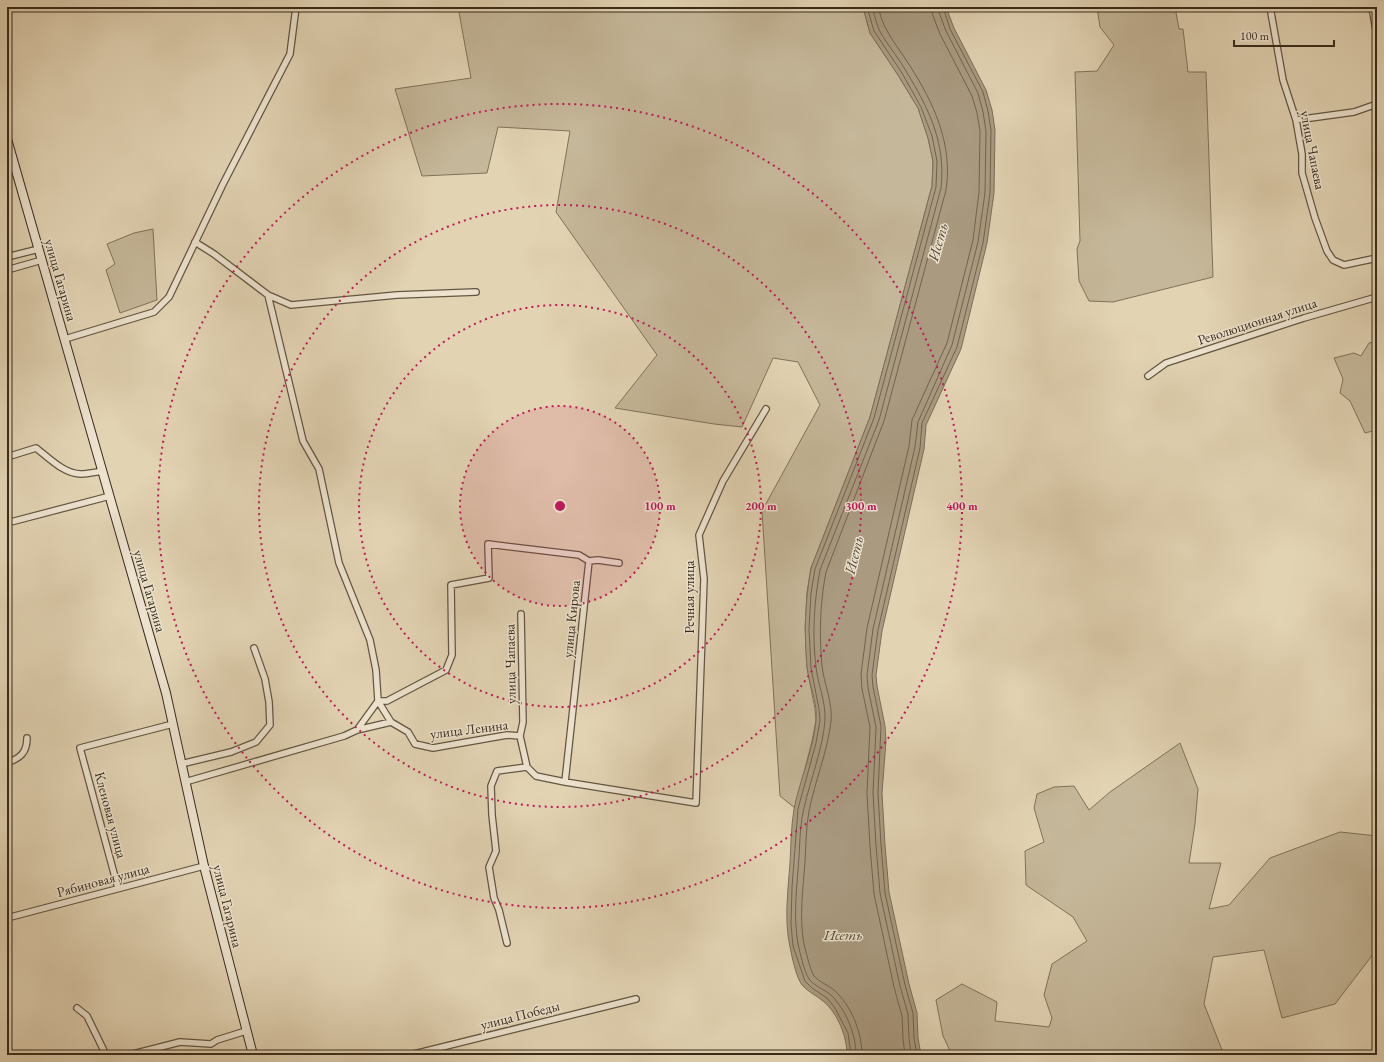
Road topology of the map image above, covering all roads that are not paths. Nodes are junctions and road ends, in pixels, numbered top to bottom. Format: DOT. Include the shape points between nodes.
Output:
graph roads {
  1 [pos="296,7"];
  2 [pos="1270,7"];
  3 [pos="1372,7"];
  4 [pos="1377,36"];
  5 [pos="1377,104"];
  6 [pos="1296,120"];
  7 [pos="7,139"];
  8 [pos="195,242"];
  9 [pos="39,249"];
  10 [pos="7,257"];
  11 [pos="1377,258"];
  12 [pos="42,260"];
  13 [pos="7,270"];
  14 [pos="476,292"];
  15 [pos="268,295"];
  16 [pos="1377,297"];
  17 [pos="65,338"];
  18 [pos="1148,376"];
  19 [pos="766,409"];
  20 [pos="7,457"];
  21 [pos="103,471"];
  22 [pos="110,496"];
  23 [pos="7,523"];
  24 [pos="589,561"];
  25 [pos="619,563"];
  26 [pos="520,614"];
  27 [pos="254,648"];
  28 [pos="378,701"];
  29 [pos="391,722"];
  30 [pos="173,724"];
  31 [pos="357,730"];
  32 [pos="520,736"];
  33 [pos="27,738"];
  34 [pos="7,762"];
  35 [pos="181,764"];
  36 [pos="527,767"];
  37 [pos="185,782"];
  38 [pos="565,782"];
  39 [pos="204,866"];
  40 [pos="118,888"];
  41 [pos="7,917"];
  42 [pos="508,942"];
  43 [pos="636,999"];
  44 [pos="76,1008"];
  45 [pos="246,1031"];
  46 [pos="106,1055"];
  47 [pos="128,1055"];
  48 [pos="253,1055"];
  49 [pos="410,1055"];
  1 -- 8 [label="street" via="290,54"];
  2 -- 6 [label="street, улица Чапаева" via="1283,80"];
  3 -- 4 [label="street"];
  5 -- 6 [label="street" via="1354,112"];
  6 -- 11 [label="street, улица Чапаева" via="1302,154 1302,173 1327,250 1333,260 1344,264"];
  7 -- 9 [label="main road, улица Гагарина"];
  8 -- 15 [label="street"];
  8 -- 17 [label="street" via="169,297 154,312"];
  9 -- 10 [label="street"];
  9 -- 12 [label="main road, улица Гагарина"];
  12 -- 13 [label="street"];
  12 -- 17 [label="main road, улица Гагарина"];
  14 -- 15 [label="street" via="397,294 291,305"];
  15 -- 28 [label="street" via="303,440 319,469 339,563 370,640 376,670"];
  16 -- 18 [label="street, Революционная улица" via="1166,363"];
  17 -- 21 [label="main road, улица Гагарина"];
  19 -- 38 [label="street, Речная улица" via="723,481 699,535 704,579 696,803"];
  20 -- 21 [label="street" via="36,448 66,471 83,474"];
  21 -- 22 [label="main road, улица Гагарина"];
  22 -- 23 [label="street"];
  22 -- 30 [label="main road, улица Гагарина"];
  24 -- 25 [label="street"];
  24 -- 28 [label="street" via="579,555 488,544 489,578 451,585 452,655 446,670 387,701"];
  24 -- 38 [label="street, улица Кирова"];
  26 -- 32 [label="street, улица Чапаева" via="523,722"];
  27 -- 35 [label="street" via="265,679 270,726 256,742 231,752"];
  28 -- 29 [label="street"];
  28 -- 31 [label="street"];
  29 -- 31 [label="street"];
  29 -- 32 [label="street, улица Ленина" via="408,732 415,744 433,748 507,735"];
  30 -- 35 [label="main road, улица Гагарина"];
  30 -- 40 [label="street, Кленовая улица" via="80,748"];
  31 -- 37 [label="street"];
  32 -- 36 [label="street, улица Ленина"];
  33 -- 34 [label="street" via="27,746 22,755"];
  35 -- 37 [label="main road, улица Гагарина"];
  36 -- 38 [label="street" via="536,776"];
  36 -- 42 [label="street" via="497,771 491,786 496,851 489,867 494,898"];
  37 -- 39 [label="main road, улица Гагарина"];
  39 -- 40 [label="street, Рябиновая улица"];
  39 -- 45 [label="main road, улица Гагарина"];
  40 -- 41 [label="street, Рябиновая улица"];
  43 -- 49 [label="street, улица Победы"];
  44 -- 46 [label="street" via="87,1016"];
  45 -- 47 [label="street" via="211,1044 180,1042"];
  45 -- 48 [label="main road, улица Гагарина"];
}
